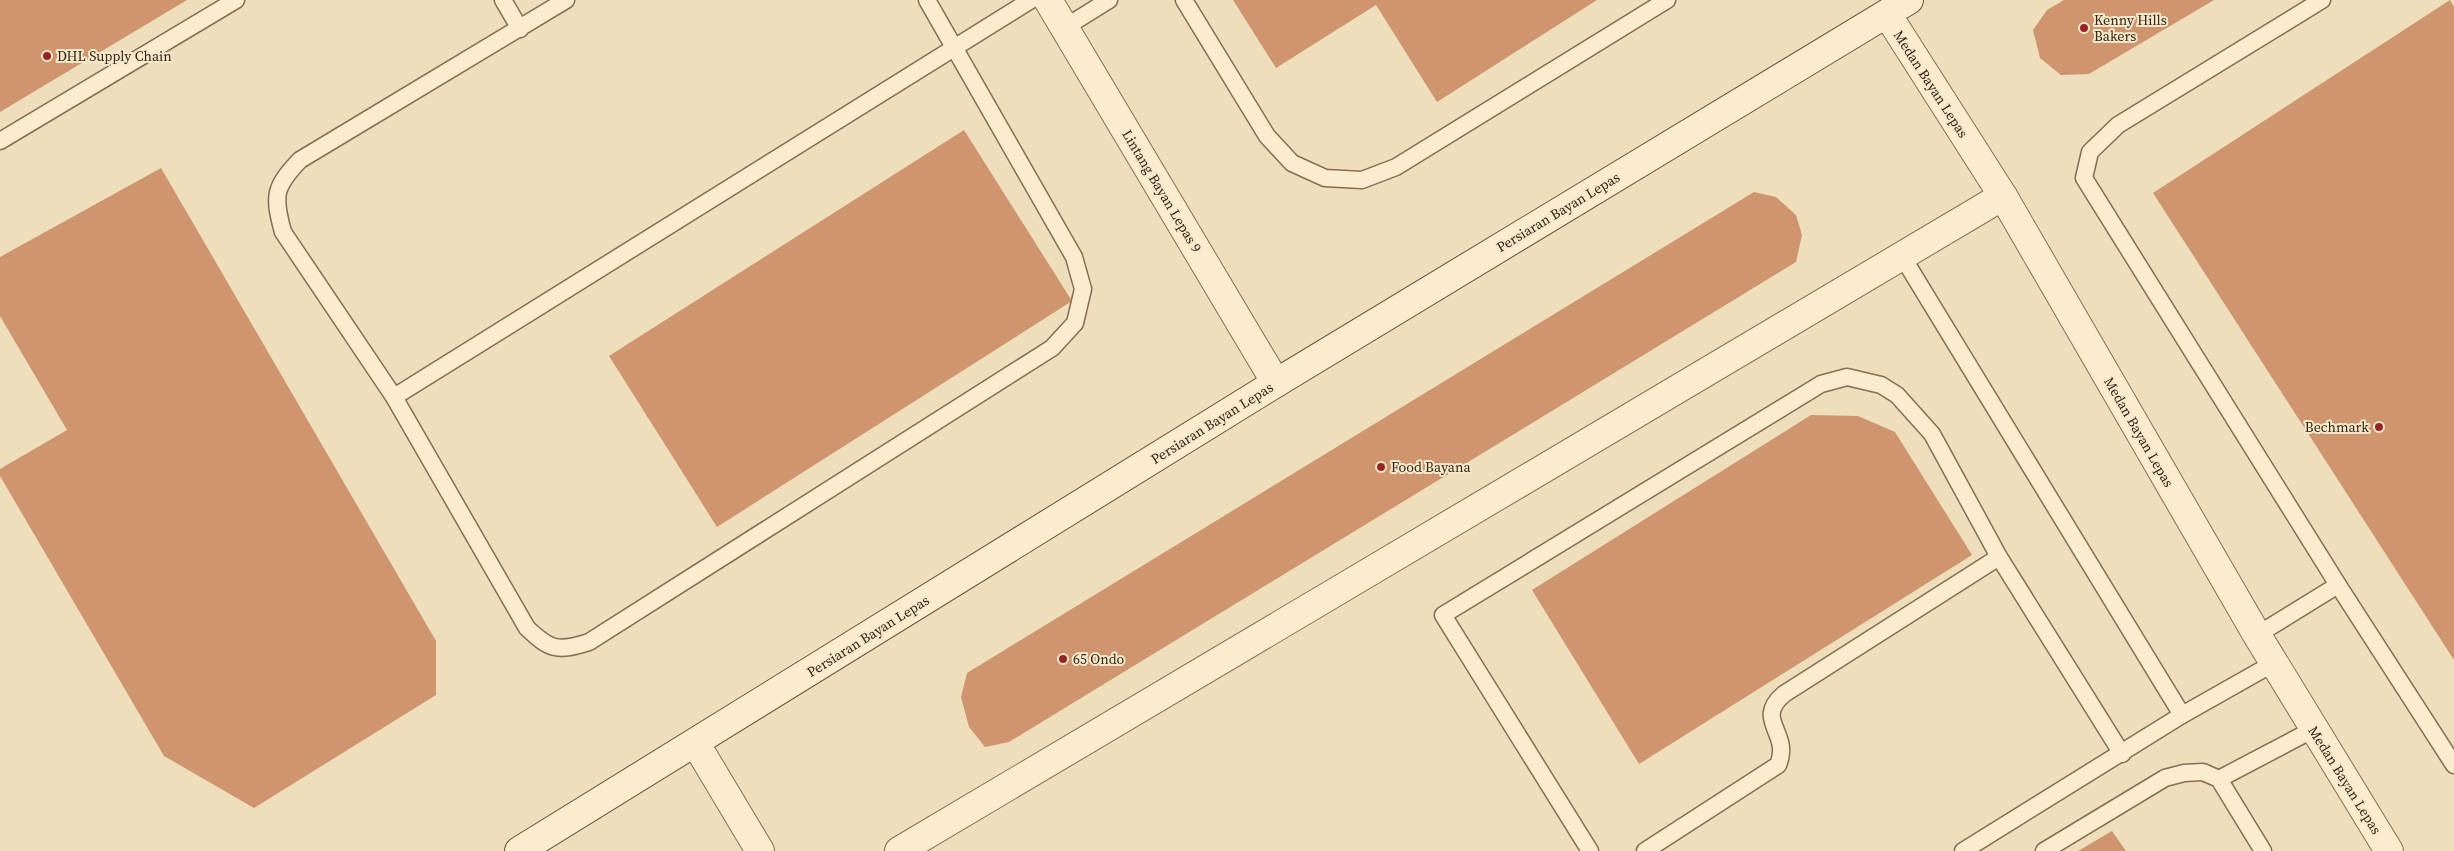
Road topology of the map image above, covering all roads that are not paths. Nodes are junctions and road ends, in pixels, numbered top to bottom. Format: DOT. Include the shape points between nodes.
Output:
graph roads {
  1 [pos="236,0"];
  2 [pos="503,0"];
  3 [pos="566,0"];
  4 [pos="927,0"];
  5 [pos="1032,0"];
  6 [pos="1048,0"];
  7 [pos="1109,0"];
  8 [pos="1184,0"];
  9 [pos="1667,0"];
  10 [pos="2322,0"];
  11 [pos="1898,7"];
  12 [pos="1064,28"];
  13 [pos="520,29"];
  14 [pos="954,48"];
  15 [pos="0,141"];
  16 [pos="2003,196"];
  17 [pos="1902,256"];
  18 [pos="1276,383"];
  19 [pos="394,397"];
  20 [pos="2000,557"];
  21 [pos="2338,584"];
  22 [pos="2258,635"];
  23 [pos="2274,663"];
  24 [pos="2182,715"];
  25 [pos="2314,729"];
  26 [pos="696,744"];
  27 [pos="2122,754"];
  28 [pos="2454,765"];
  29 [pos="2219,779"];
  30 [pos="519,851"];
  31 [pos="760,851"];
  32 [pos="899,851"];
  33 [pos="1590,851"];
  34 [pos="1645,851"];
  35 [pos="1963,851"];
  36 [pos="2044,851"];
  37 [pos="2262,851"];
  38 [pos="2389,851"];
  1 -- 15 [label="lane"];
  2 -- 13 [label="lane"];
  3 -- 13 [label="lane"];
  4 -- 14 [label="lane"];
  5 -- 14 [label="lane"];
  6 -- 12 [label="street, Lintang Bayan Lepas 9"];
  7 -- 12 [label="lane"];
  8 -- 9 [label="lane" via="1267,136 1292,163 1325,178 1362,180 1396,167"];
  10 -- 21 [label="lane" via="2118,125 2090,152 2084,178"];
  11 -- 16 [label="street, Medan Bayan Lepas"];
  11 -- 18 [label="street, Persiaran Bayan Lepas"];
  12 -- 18 [label="street, Lintang Bayan Lepas 9"];
  13 -- 19 [label="lane" via="300,160 282,179 276,206 283,232"];
  14 -- 19 [label="lane"];
  14 -- 19 [label="lane" via="1074,256 1083,289 1076,323 1052,348 589,642 567,649 544,644 527,628"];
  16 -- 17 [label="street"];
  16 -- 22 [label="street, Medan Bayan Lepas"];
  17 -- 24 [label="lane"];
  17 -- 32 [label="street"];
  18 -- 26 [label="street, Persiaran Bayan Lepas"];
  20 -- 27 [label="lane"];
  20 -- 33 [label="lane" via="1932,434 1898,395 1881,385 1847,378 1821,384 1443,615"];
  20 -- 34 [label="lane" via="1776,700 1772,720 1782,745 1778,765"];
  21 -- 22 [label="lane"];
  21 -- 28 [label="lane"];
  22 -- 23 [label="street, Medan Bayan Lepas"];
  23 -- 24 [label="lane"];
  23 -- 25 [label="street, Medan Bayan Lepas"];
  24 -- 27 [label="lane"];
  25 -- 29 [label="lane"];
  25 -- 38 [label="street, Medan Bayan Lepas"];
  26 -- 30 [label="street, Persiaran Bayan Lepas"];
  26 -- 31 [label="street"];
  27 -- 35 [label="lane"];
  29 -- 36 [label="lane" via="2203,772 2165,778"];
  29 -- 37 [label="lane"];
}
